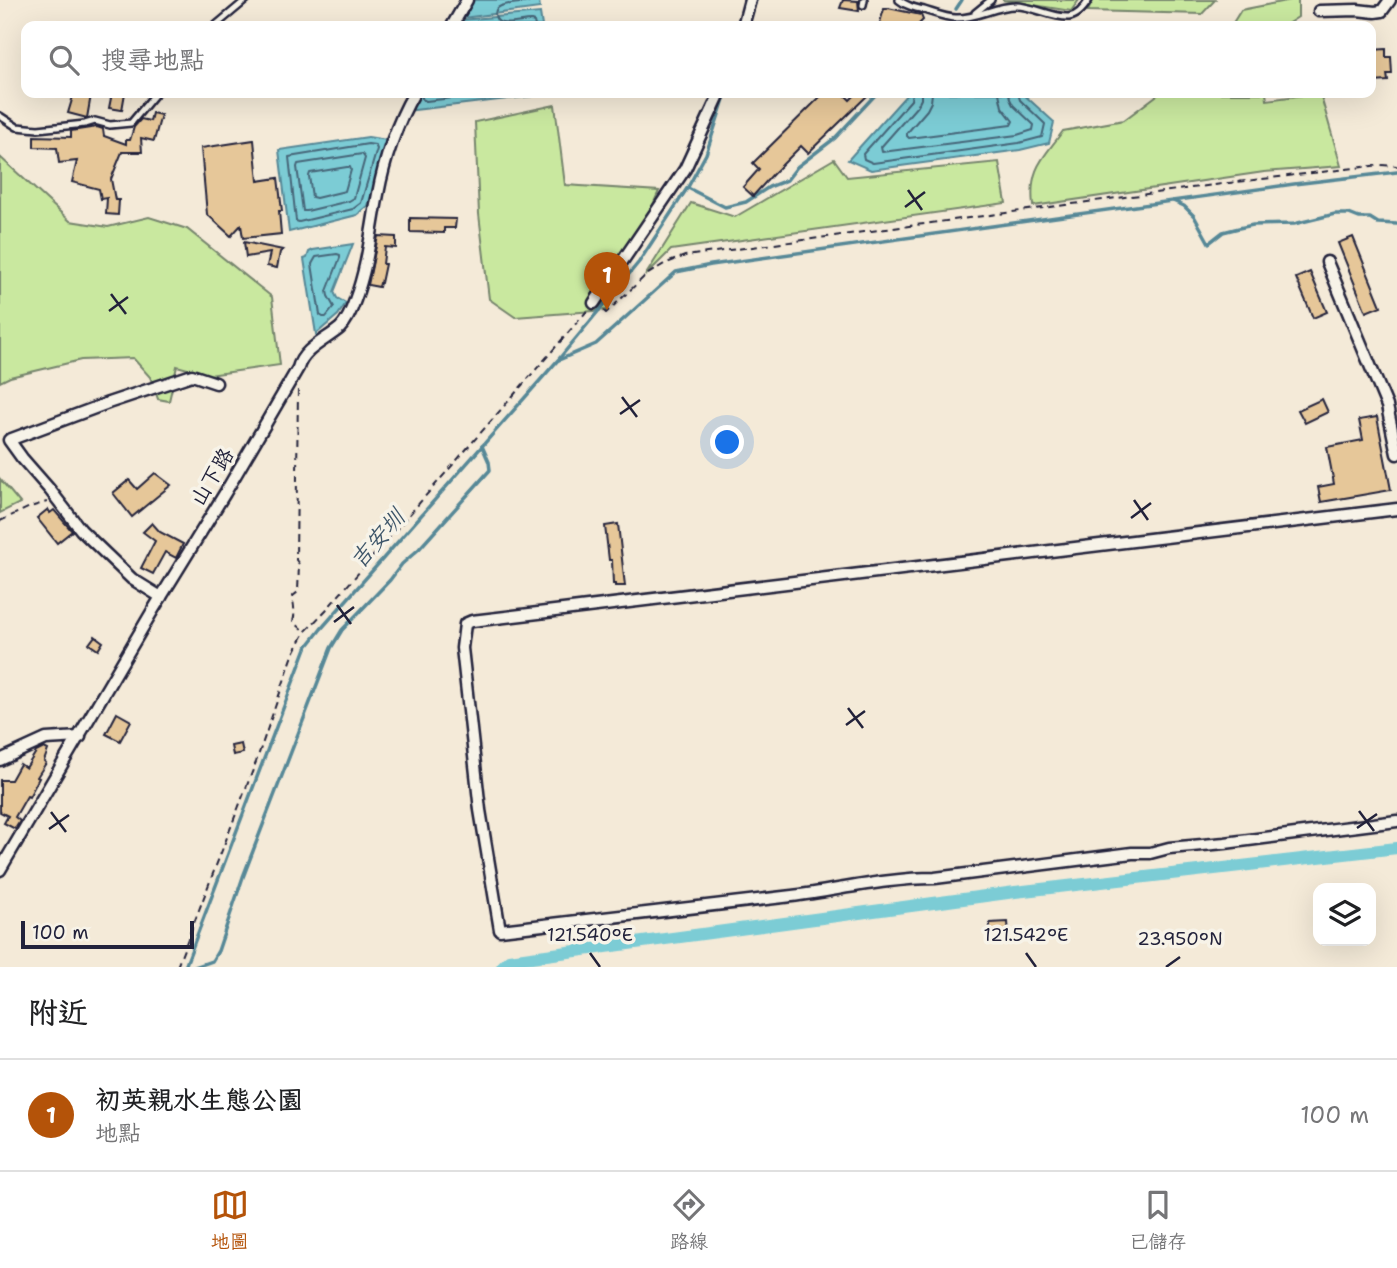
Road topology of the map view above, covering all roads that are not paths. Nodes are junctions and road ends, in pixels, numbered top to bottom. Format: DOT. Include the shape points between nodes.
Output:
graph roads {
  1 [pos="246,0"];
  2 [pos="467,0"];
  3 [pos="750,0"];
  4 [pos="899,0"];
  5 [pos="991,0"];
  6 [pos="1089,0"];
  7 [pos="1390,0"];
  8 [pos="1319,11"];
  9 [pos="964,18"];
  10 [pos="221,21"];
  11 [pos="455,21"];
  12 [pos="744,21"];
  13 [pos="152,98"];
  14 [pos="411,98"];
  15 [pos="718,98"];
  16 [pos="0,116"];
  17 [pos="1327,262"];
  18 [pos="594,303"];
  19 [pos="216,383"];
  20 [pos="1397,454"];
  21 [pos="1397,509"];
  22 [pos="161,597"];
  23 [pos="80,737"];
  24 [pos="0,760"];
  25 [pos="1397,821"];
  26 [pos="0,870"];
  1 -- 10 [label="lane"];
  2 -- 11 [label="street"];
  3 -- 12 [label="street"];
  4 -- 9 [label="lane"];
  5 -- 9 [label="lane"];
  6 -- 9 [label="lane" via="1070,17 1013,6"];
  7 -- 8 [label="street" via="1382,11"];
  13 -- 16 [label="lane" via="131,123 95,121 38,129 17,127"];
  14 -- 22 [label="street, 山下路" via="378,192 355,300 342,326 300,359"];
  15 -- 18 [label="street" via="685,169"];
  17 -- 20 [label="street" via="1387,406"];
  19 -- 22 [label="street" via="192,375 9,440 102,552"];
  21 -- 25 [label="street" via="472,621 465,624 462,648 480,810 500,930"];
  22 -- 23 [label="street, 山下路"];
  23 -- 24 [label="street" via="46,739"];
  23 -- 26 [label="street, 山下路"];
}
